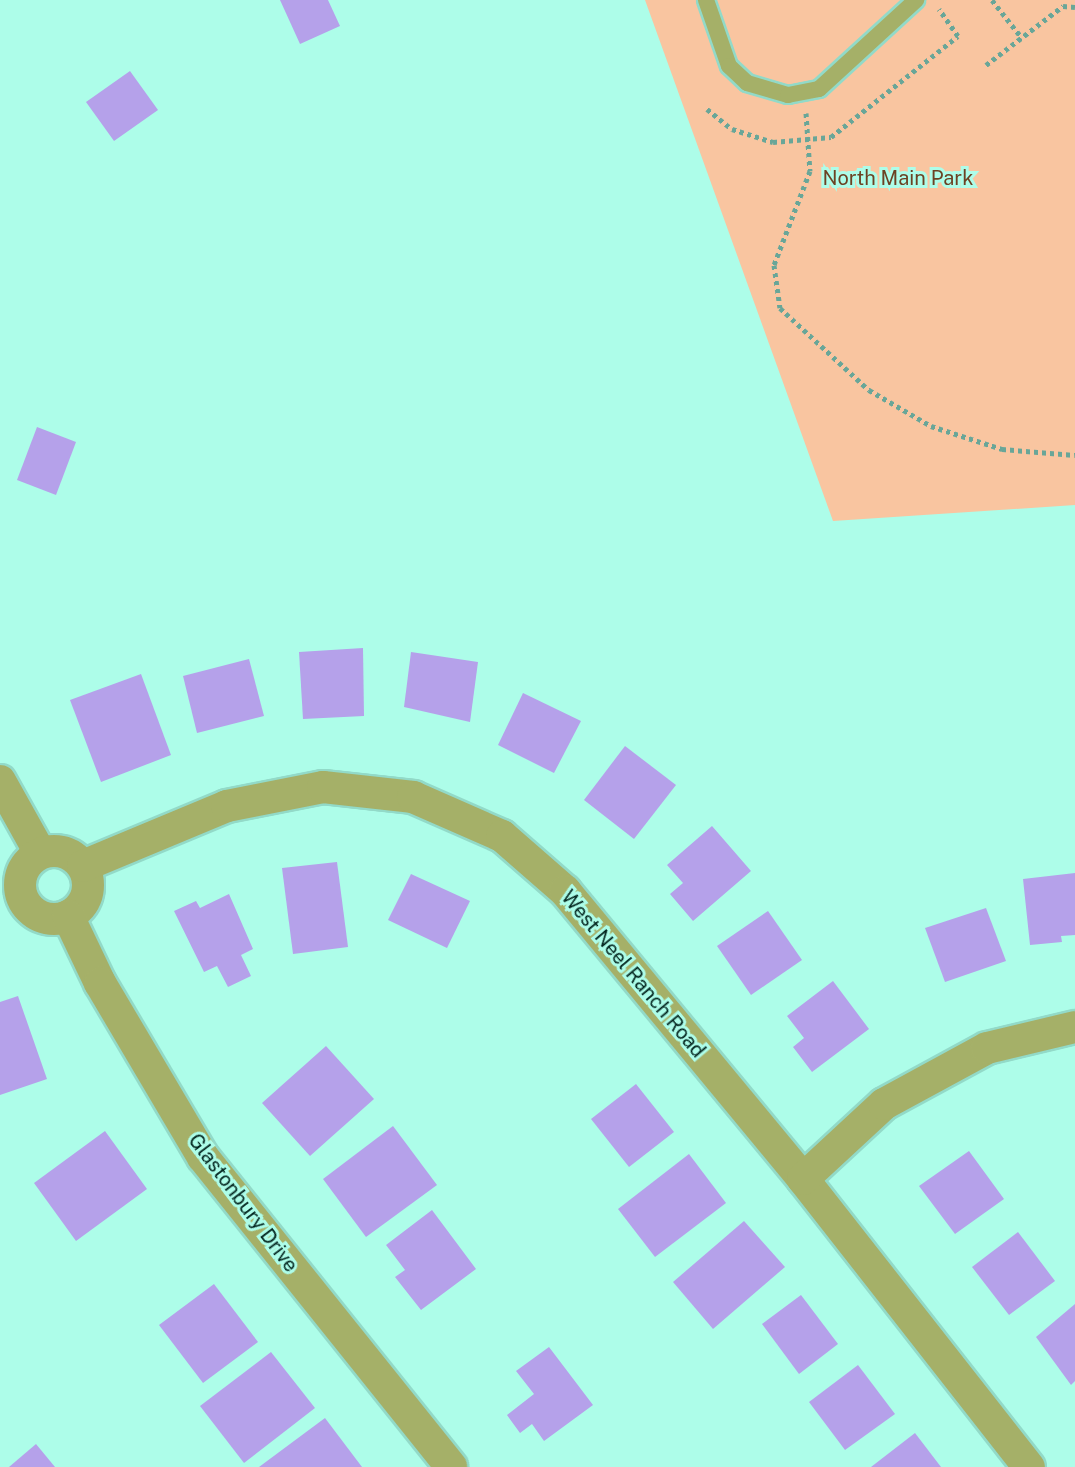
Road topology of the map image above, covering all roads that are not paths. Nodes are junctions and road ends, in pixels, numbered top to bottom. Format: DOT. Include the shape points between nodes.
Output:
graph roads {
  1 [pos="706,0"];
  2 [pos="916,0"];
  3 [pos="0,781"];
  4 [pos="40,853"];
  5 [pos="83,866"];
  6 [pos="13,909"];
  7 [pos="68,916"];
  8 [pos="1075,1027"];
  9 [pos="803,1179"];
  10 [pos="451,1467"];
  11 [pos="1029,1467"];
  1 -- 2 [label="lane" via="729,66 747,83 768,91 804,93 819,89"];
  3 -- 4 [label="street"];
  4 -- 5 [label="street" via="64,852"];
  4 -- 6 [label="street" via="23,870"];
  5 -- 7 [label="street" via="89,888 78,910"];
  5 -- 9 [label="street, West Neel Ranch Road" via="227,806 323,787 413,797 439,808 502,836 565,891"];
  6 -- 7 [label="street" via="44,918"];
  7 -- 10 [label="street, Glastonbury Drive" via="100,983 203,1157"];
  8 -- 9 [label="street" via="987,1048 884,1104"];
  9 -- 11 [label="street, West Neel Ranch Road"];
}
